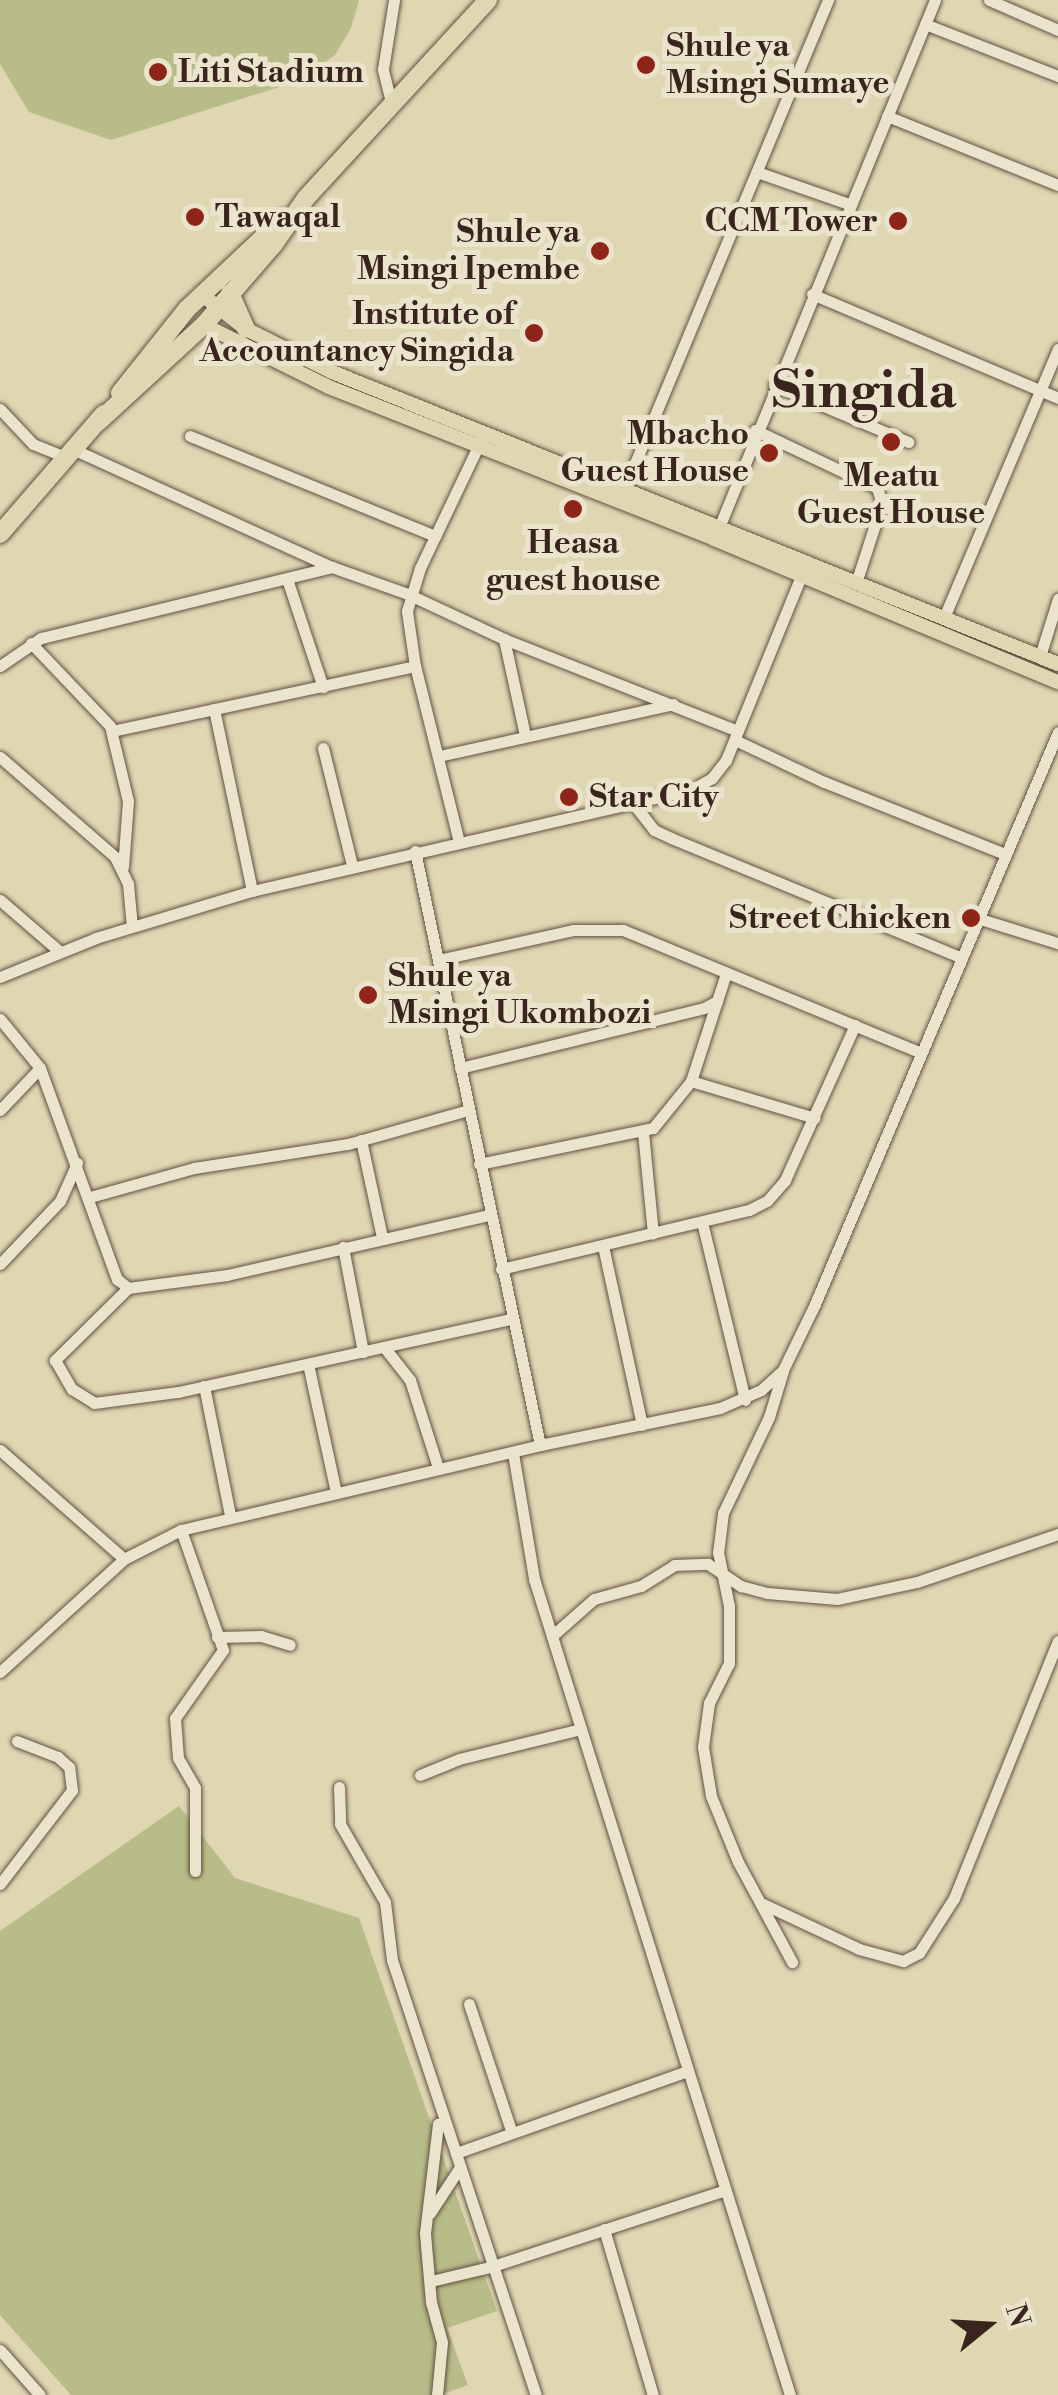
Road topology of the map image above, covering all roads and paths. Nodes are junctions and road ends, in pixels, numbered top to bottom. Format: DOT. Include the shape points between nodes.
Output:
graph roads {
  1 [pos="394,0"];
  2 [pos="488,0"];
  3 [pos="828,0"];
  4 [pos="935,0"];
  5 [pos="989,0"];
  6 [pos="924,24"];
  7 [pos="1058,30"];
  8 [pos="1058,76"];
  9 [pos="390,102"];
  10 [pos="887,116"];
  11 [pos="757,172"];
  12 [pos="1058,185"];
  13 [pos="306,198"];
  14 [pos="849,204"];
  15 [pos="230,293"];
  16 [pos="201,294"];
  17 [pos="812,294"];
  18 [pos="215,309"];
  19 [pos="204,325"];
  20 [pos="246,329"];
  21 [pos="1058,349"];
  22 [pos="774,384"];
  23 [pos="1041,391"];
  24 [pos="1058,398"];
  25 [pos="0,409"];
  26 [pos="98,422"];
  27 [pos="755,430"];
  28 [pos="190,436"];
  29 [pos="481,440"];
  30 [pos="908,442"];
  31 [pos="72,454"];
  32 [pos="624,487"];
  33 [pos="720,525"];
  34 [pos="0,534"];
  35 [pos="435,536"];
  36 [pos="332,567"];
  37 [pos="805,568"];
  38 [pos="287,579"];
  39 [pos="858,580"];
  40 [pos="408,594"];
  41 [pos="1058,599"];
  42 [pos="945,615"];
  43 [pos="504,639"];
  44 [pos="31,643"];
  45 [pos="1040,656"];
  46 [pos="1058,664"];
  47 [pos="0,666"];
  48 [pos="415,666"];
  49 [pos="1058,682"];
  50 [pos="323,687"];
  51 [pos="673,704"];
  52 [pos="214,709"];
  53 [pos="112,731"];
  54 [pos="1058,732"];
  55 [pos="524,735"];
  56 [pos="736,735"];
  57 [pos="323,748"];
  58 [pos="439,756"];
  59 [pos="0,758"];
  60 [pos="633,803"];
  61 [pos="460,842"];
  62 [pos="415,852"];
  63 [pos="1005,854"];
  64 [pos="352,866"];
  65 [pos="123,868"];
  66 [pos="252,891"];
  67 [pos="0,900"];
  68 [pos="978,918"];
  69 [pos="132,928"];
  70 [pos="1058,943"];
  71 [pos="58,952"];
  72 [pos="960,958"];
  73 [pos="438,960"];
  74 [pos="726,972"];
  75 [pos="0,977"];
  76 [pos="717,1001"];
  77 [pos="0,1019"];
  78 [pos="855,1026"];
  79 [pos="920,1052"];
  80 [pos="40,1068"];
  81 [pos="460,1068"];
  82 [pos="691,1081"];
  83 [pos="0,1110"];
  84 [pos="468,1110"];
  85 [pos="815,1118"];
  86 [pos="642,1132"];
  87 [pos="361,1140"];
  88 [pos="77,1164"];
  89 [pos="479,1164"];
  90 [pos="90,1197"];
  91 [pos="490,1215"];
  92 [pos="702,1222"];
  93 [pos="652,1234"];
  94 [pos="382,1238"];
  95 [pos="604,1246"];
  96 [pos="343,1247"];
  97 [pos="0,1264"];
  98 [pos="501,1268"];
  99 [pos="128,1288"];
  100 [pos="511,1318"];
  101 [pos="384,1347"];
  102 [pos="363,1352"];
  103 [pos="308,1364"];
  104 [pos="783,1370"];
  105 [pos="204,1386"];
  106 [pos="745,1400"];
  107 [pos="642,1425"];
  108 [pos="540,1445"];
  109 [pos="0,1450"];
  110 [pos="513,1453"];
  111 [pos="438,1468"];
  112 [pos="336,1492"];
  113 [pos="230,1516"];
  114 [pos="181,1530"];
  115 [pos="1058,1534"];
  116 [pos="124,1559"];
  117 [pos="722,1570"];
  118 [pos="552,1636"];
  119 [pos="217,1637"];
  120 [pos="1058,1641"];
  121 [pos="290,1645"];
  122 [pos="2,1665"];
  123 [pos="581,1729"];
  124 [pos="17,1741"];
  125 [pos="420,1775"];
  126 [pos="338,1787"];
  127 [pos="194,1871"];
  128 [pos="0,1884"];
  129 [pos="759,1901"];
  130 [pos="792,1962"];
  131 [pos="469,2004"];
  132 [pos="688,2071"];
  133 [pos="438,2124"];
  134 [pos="512,2133"];
  135 [pos="456,2153"];
  136 [pos="460,2166"];
  137 [pos="725,2190"];
  138 [pos="428,2217"];
  139 [pos="604,2229"];
  140 [pos="490,2267"];
  141 [pos="431,2281"];
  142 [pos="0,2350"];
  143 [pos="40,2395"];
  144 [pos="436,2395"];
  145 [pos="536,2395"];
  146 [pos="653,2395"];
  147 [pos="790,2395"];
  1 -- 9 [label="street" via="383,69"];
  2 -- 9 [label="highway"];
  3 -- 11 [label="street"];
  4 -- 6 [label="street"];
  5 -- 7 [label="street"];
  6 -- 8 [label="street"];
  6 -- 10 [label="street"];
  9 -- 13 [label="highway"];
  10 -- 12 [label="street"];
  10 -- 14 [label="street"];
  11 -- 14 [label="street"];
  11 -- 32 [label="street"];
  13 -- 15 [label="highway"];
  13 -- 16 [label="highway"];
  14 -- 17 [label="street"];
  15 -- 18 [label="highway"];
  15 -- 20 [label="highway"];
  16 -- 18 [label="main road"];
  16 -- 26 [label="highway"];
  17 -- 22 [label="street"];
  17 -- 23 [label="street"];
  18 -- 19 [label="highway"];
  18 -- 20 [label="main road"];
  19 -- 26 [label="highway"];
  19 -- 29 [label="main road" via="329,387"];
  20 -- 29 [label="main road"];
  21 -- 23 [label="street"];
  22 -- 27 [label="street"];
  22 -- 30 [label="street"];
  23 -- 24 [label="street"];
  23 -- 42 [label="street"];
  25 -- 31 [label="street" via="33,444"];
  26 -- 31 [label="highway"];
  27 -- 33 [label="street"];
  27 -- 39 [label="street" via="877,488 882,503"];
  28 -- 35 [label="street"];
  29 -- 32 [label="main road"];
  29 -- 35 [label="street"];
  29 -- 37 [label="main road"];
  31 -- 34 [label="highway"];
  31 -- 36 [label="street"];
  32 -- 33 [label="main road"];
  33 -- 37 [label="main road"];
  35 -- 40 [label="street"];
  36 -- 38 [label="street"];
  36 -- 40 [label="street"];
  37 -- 39 [label="main road"];
  37 -- 49 [label="main road"];
  37 -- 56 [label="street"];
  38 -- 44 [label="street"];
  38 -- 50 [label="street"];
  39 -- 42 [label="main road"];
  40 -- 43 [label="street"];
  40 -- 48 [label="street"];
  41 -- 45 [label="street"];
  42 -- 45 [label="main road"];
  43 -- 51 [label="street"];
  43 -- 55 [label="street"];
  44 -- 47 [label="street"];
  44 -- 53 [label="street"];
  45 -- 46 [label="main road"];
  48 -- 50 [label="street"];
  48 -- 58 [label="street"];
  50 -- 52 [label="street"];
  51 -- 55 [label="street"];
  51 -- 56 [label="street"];
  52 -- 53 [label="street"];
  52 -- 66 [label="street"];
  53 -- 65 [label="street" via="128,801"];
  54 -- 63 [label="street"];
  55 -- 58 [label="street"];
  56 -- 60 [label="street" via="712,778"];
  56 -- 63 [label="street" via="824,782"];
  57 -- 64 [label="street"];
  58 -- 61 [label="street"];
  59 -- 65 [label="street"];
  60 -- 61 [label="street"];
  60 -- 72 [label="street" via="654,830"];
  61 -- 62 [label="street"];
  62 -- 64 [label="street"];
  62 -- 73 [label="street"];
  63 -- 68 [label="street"];
  64 -- 66 [label="street"];
  65 -- 69 [label="street"];
  66 -- 69 [label="street"];
  67 -- 71 [label="street"];
  68 -- 70 [label="street"];
  68 -- 72 [label="street"];
  69 -- 71 [label="street"];
  71 -- 75 [label="street"];
  72 -- 79 [label="street"];
  73 -- 74 [label="street" via="602,928 623,930"];
  73 -- 81 [label="street"];
  74 -- 76 [label="street"];
  74 -- 78 [label="street"];
  76 -- 81 [label="street"];
  76 -- 82 [label="street"];
  77 -- 80 [label="street"];
  78 -- 79 [label="street"];
  78 -- 85 [label="street"];
  79 -- 104 [label="street"];
  80 -- 83 [label="street"];
  80 -- 88 [label="street"];
  81 -- 84 [label="street"];
  82 -- 85 [label="street"];
  82 -- 86 [label="street" via="670,1113"];
  84 -- 87 [label="street"];
  84 -- 89 [label="street"];
  85 -- 92 [label="street" via="786,1180 767,1201"];
  86 -- 89 [label="street"];
  86 -- 93 [label="street"];
  87 -- 90 [label="street" via="206,1165"];
  87 -- 94 [label="street"];
  88 -- 90 [label="street"];
  88 -- 97 [label="street" via="60,1201"];
  89 -- 91 [label="street"];
  90 -- 99 [label="street" via="117,1279"];
  91 -- 94 [label="street"];
  91 -- 98 [label="street"];
  92 -- 93 [label="street"];
  92 -- 106 [label="street"];
  93 -- 95 [label="street"];
  94 -- 96 [label="street"];
  95 -- 98 [label="street"];
  95 -- 107 [label="street"];
  96 -- 99 [label="street" via="209,1278"];
  96 -- 102 [label="street"];
  98 -- 100 [label="street"];
  99 -- 105 [label="street" via="58,1354 60,1374 94,1403"];
  100 -- 101 [label="street"];
  100 -- 108 [label="street"];
  101 -- 102 [label="street"];
  101 -- 111 [label="street" via="410,1380"];
  102 -- 103 [label="street"];
  103 -- 105 [label="street"];
  103 -- 112 [label="street"];
  104 -- 106 [label="street"];
  104 -- 117 [label="street" via="724,1513"];
  105 -- 113 [label="street"];
  106 -- 107 [label="street"];
  107 -- 108 [label="street"];
  108 -- 110 [label="street"];
  109 -- 116 [label="street"];
  110 -- 111 [label="street"];
  110 -- 118 [label="street" via="521,1522"];
  111 -- 112 [label="street"];
  112 -- 113 [label="street"];
  113 -- 114 [label="street"];
  114 -- 116 [label="street"];
  114 -- 119 [label="street"];
  115 -- 117 [label="street" via="902,1586 836,1598 768,1594 736,1583"];
  116 -- 122 [label="street"];
  117 -- 118 [label="street" via="692,1563 664,1568 641,1586 594,1599"];
  117 -- 129 [label="street" via="729,1663 710,1703 704,1766"];
  118 -- 123 [label="street"];
  119 -- 121 [label="street" via="261,1636"];
  119 -- 127 [label="street" via="222,1656 175,1718 175,1747 195,1788"];
  120 -- 129 [label="street" via="954,1898 919,1953 902,1962 860,1949"];
  123 -- 125 [label="street"];
  123 -- 132 [label="street"];
  124 -- 128 [label="street" via="58,1757 69,1767 72,1790"];
  126 -- 135 [label="street" via="343,1834 385,1902 392,1960"];
  129 -- 130 [label="street"];
  131 -- 134 [label="street"];
  132 -- 134 [label="street"];
  132 -- 137 [label="street"];
  133 -- 138 [label="street"];
  134 -- 135 [label="street"];
  135 -- 136 [label="street"];
  136 -- 138 [label="street"];
  136 -- 140 [label="street"];
  137 -- 139 [label="street"];
  137 -- 147 [label="street"];
  138 -- 141 [label="street"];
  139 -- 140 [label="street"];
  139 -- 146 [label="street"];
  140 -- 141 [label="street"];
  140 -- 145 [label="street"];
  141 -- 144 [label="street" via="442,2342"];
  142 -- 143 [label="street"];
}
